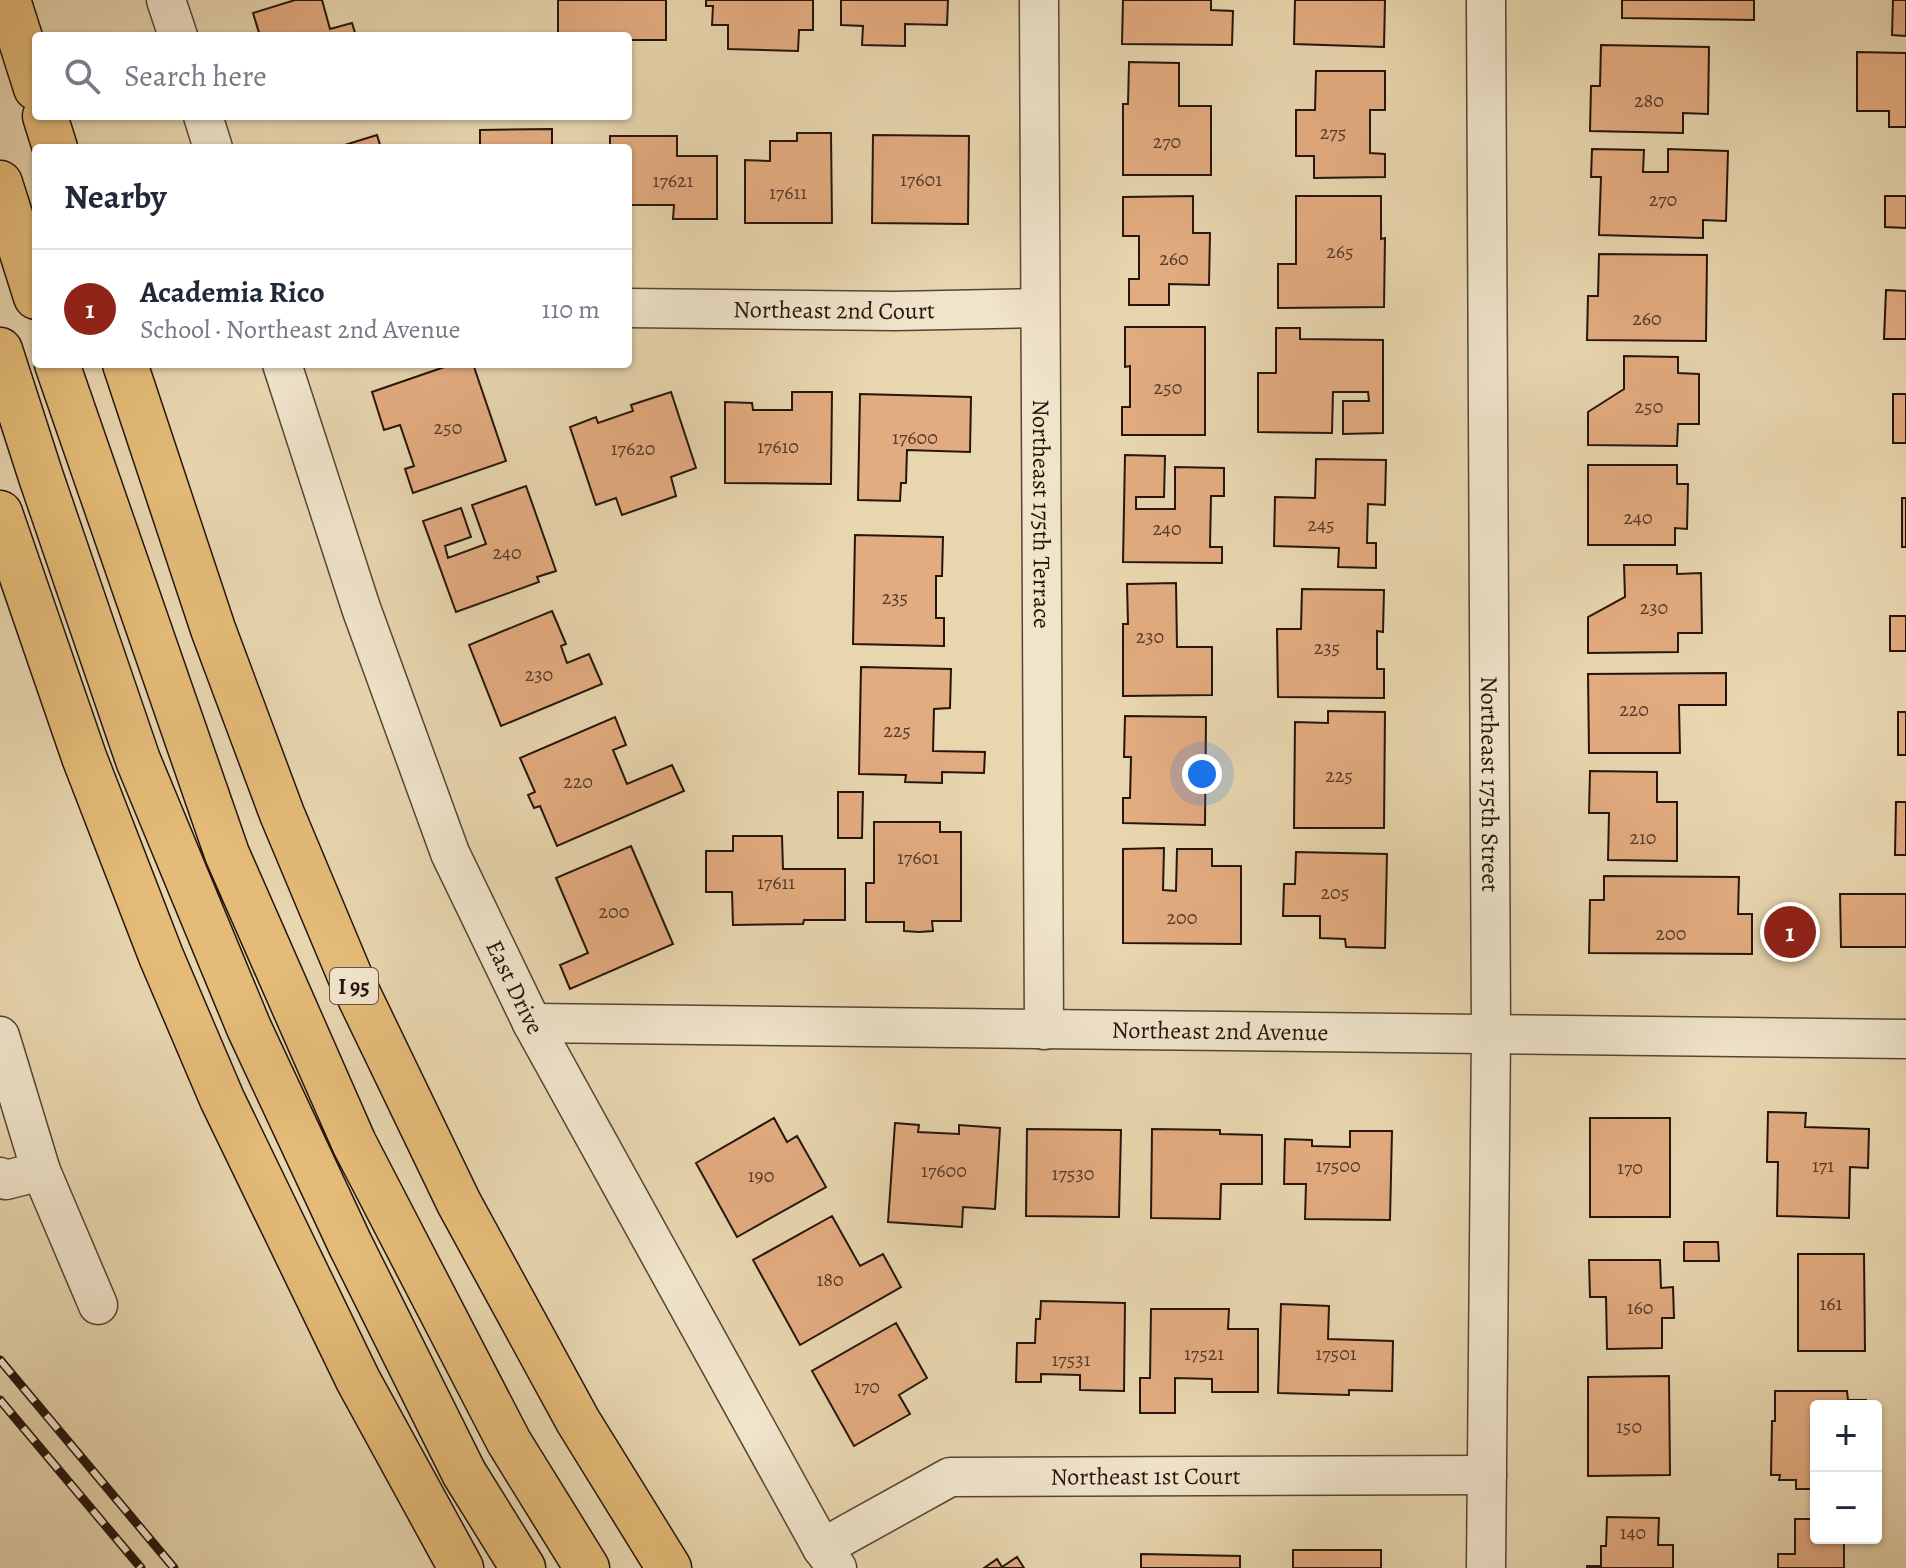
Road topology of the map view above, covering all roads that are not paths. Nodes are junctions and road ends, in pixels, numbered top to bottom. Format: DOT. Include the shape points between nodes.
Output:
graph roads {
  1 [pos="8,0"];
  2 [pos="166,0"];
  3 [pos="1039,0"];
  4 [pos="1486,0"];
  5 [pos="177,32"];
  6 [pos="32,75"];
  7 [pos="46,120"];
  8 [pos="204,120"];
  9 [pos="54,144"];
  10 [pos="212,144"];
  11 [pos="0,183"];
  12 [pos="32,284"];
  13 [pos="632,308"];
  14 [pos="1040,308"];
  15 [pos="0,350"];
  16 [pos="58,368"];
  17 [pos="126,368"];
  18 [pos="283,368"];
  19 [pos="0,513"];
  20 [pos="532,1023"];
  21 [pos="1044,1030"];
  22 [pos="1491,1033"];
  23 [pos="0,1036"];
  24 [pos="1906,1039"];
  25 [pos="41,1171"];
  26 [pos="0,1177"];
  27 [pos="98,1305"];
  28 [pos="1487,1475"];
  29 [pos="829,1558"];
  30 [pos="461,1568"];
  31 [pos="523,1568"];
  32 [pos="587,1568"];
  33 [pos="669,1568"];
  34 [pos="1486,1568"];
  1 -- 6 [label="highway"];
  2 -- 5 [label="street"];
  3 -- 14 [label="street, Northeast 175th Terrace"];
  4 -- 22 [label="street, Northeast 175th Street"];
  7 -- 9 [label="highway"];
  8 -- 10 [label="street"];
  11 -- 12 [label="highway"];
  13 -- 14 [label="street, Northeast 2nd Court"];
  14 -- 21 [label="street, Northeast 175th Terrace"];
  15 -- 31 [label="highway" via="138,760 249,1028 464,1473"];
  16 -- 32 [label="highway" via="227,854 354,1143 509,1442"];
  17 -- 33 [label="highway, I 95" via="213,629 352,981 474,1230 578,1421"];
  18 -- 20 [label="street, East Drive" via="361,608 450,853"];
  19 -- 30 [label="highway" via="84,757 222,1099 358,1380"];
  20 -- 21 [label="street, Northeast 2nd Avenue"];
  20 -- 29 [label="street, East Drive"];
  21 -- 22 [label="street, Northeast 2nd Avenue"];
  22 -- 24 [label="street, Northeast 2nd Avenue"];
  22 -- 28 [label="street, Northeast 175th Street"];
  23 -- 25 [label="street"];
  25 -- 26 [label="street"];
  25 -- 27 [label="street"];
  28 -- 29 [label="street, Northeast 1st Court" via="950,1477"];
  28 -- 34 [label="street, Northeast 175th Street"];
}
